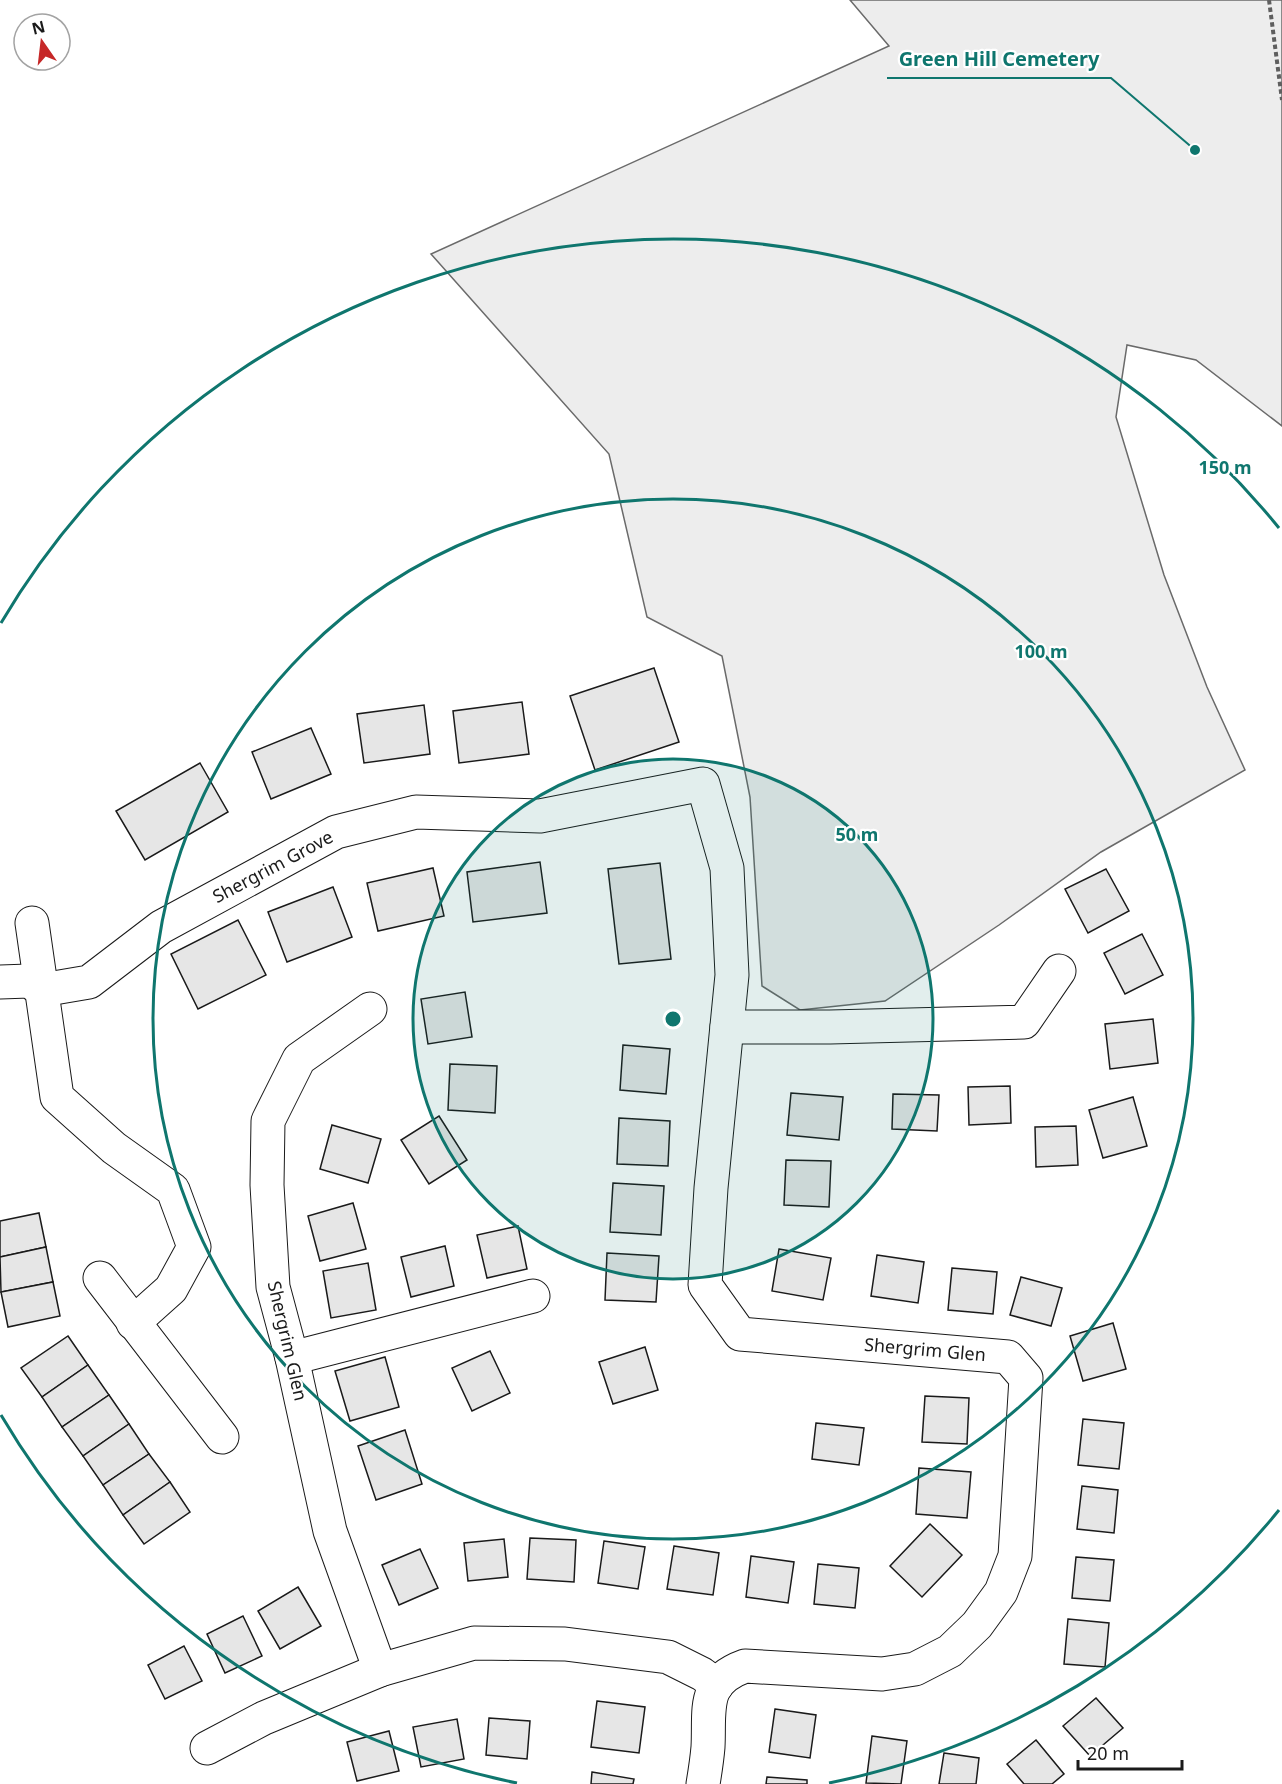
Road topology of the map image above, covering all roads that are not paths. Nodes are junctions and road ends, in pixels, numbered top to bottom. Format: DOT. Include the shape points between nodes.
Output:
graph roads {
  1 [pos="703,784"];
  2 [pos="32,923"];
  3 [pos="1059,971"];
  4 [pos="0,982"];
  5 [pos="42,990"];
  6 [pos="370,1009"];
  7 [pos="727,1027"];
  8 [pos="100,1278"];
  9 [pos="533,1296"];
  10 [pos="133,1323"];
  11 [pos="292,1358"];
  12 [pos="222,1437"];
  13 [pos="380,1670"];
  14 [pos="717,1685"];
  15 [pos="207,1748"];
  16 [pos="703,1784"];
  1 -- 5 [label="street, Shergrim Grove" via="540,816 416,812 336,832 161,927 88,982"];
  1 -- 7 [label="street, Shergrim Glen" via="727,868 732,975"];
  2 -- 5 [label="street"];
  3 -- 7 [label="street" via="1024,1022"];
  4 -- 5 [label="street" via="29,981"];
  5 -- 10 [label="street" via="57,1097 114,1148 172,1190 194,1247 171,1289"];
  6 -- 11 [label="street, Shergrim Glen" via="299,1059 268,1121 273,1287"];
  7 -- 14 [label="street, Shergrim Glen" via="705,1285 740,1334 1008,1357 1026,1378 1015,1556 1001,1592 977,1625 950,1650 915,1669 882,1674 745,1666 730,1671"];
  8 -- 10 [label="street"];
  9 -- 11 [label="street"];
  10 -- 12 [label="street"];
  11 -- 13 [label="street, Shergrim Glen" via="330,1531"];
  13 -- 14 [label="street" via="474,1643 566,1644 668,1657"];
  13 -- 15 [label="street" via="264,1718"];
  14 -- 16 [label="street" via="707,1714"];
}
